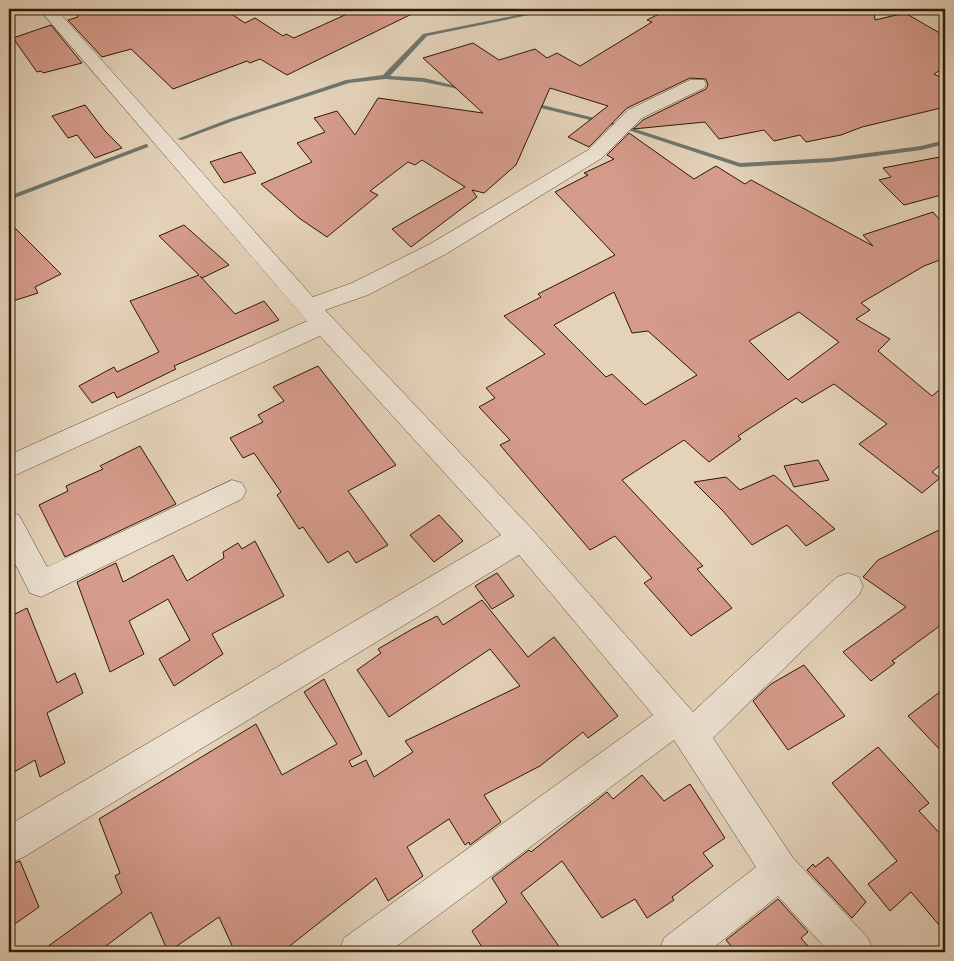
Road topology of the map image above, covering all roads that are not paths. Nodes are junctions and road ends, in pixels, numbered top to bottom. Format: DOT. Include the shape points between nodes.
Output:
graph roads {
  1 [pos="47,9"];
  2 [pos="697,84"];
  3 [pos="316,316"];
  4 [pos="9,467"];
  5 [pos="232,491"];
  6 [pos="9,524"];
  7 [pos="522,538"];
  8 [pos="848,586"];
  9 [pos="684,727"];
  10 [pos="9,846"];
  11 [pos="780,871"];
  12 [pos="358,952"];
  13 [pos="678,952"];
  14 [pos="854,952"];
  1 -- 3 [label="street"];
  2 -- 3 [label="street" via="635,114 596,154 438,249"];
  3 -- 4 [label="street"];
  3 -- 7 [label="street"];
  5 -- 6 [label="street" via="41,584"];
  7 -- 9 [label="street"];
  7 -- 10 [label="street"];
  8 -- 9 [label="street"];
  9 -- 11 [label="street"];
  9 -- 12 [label="street"];
  11 -- 13 [label="street"];
  11 -- 14 [label="street"];
}
